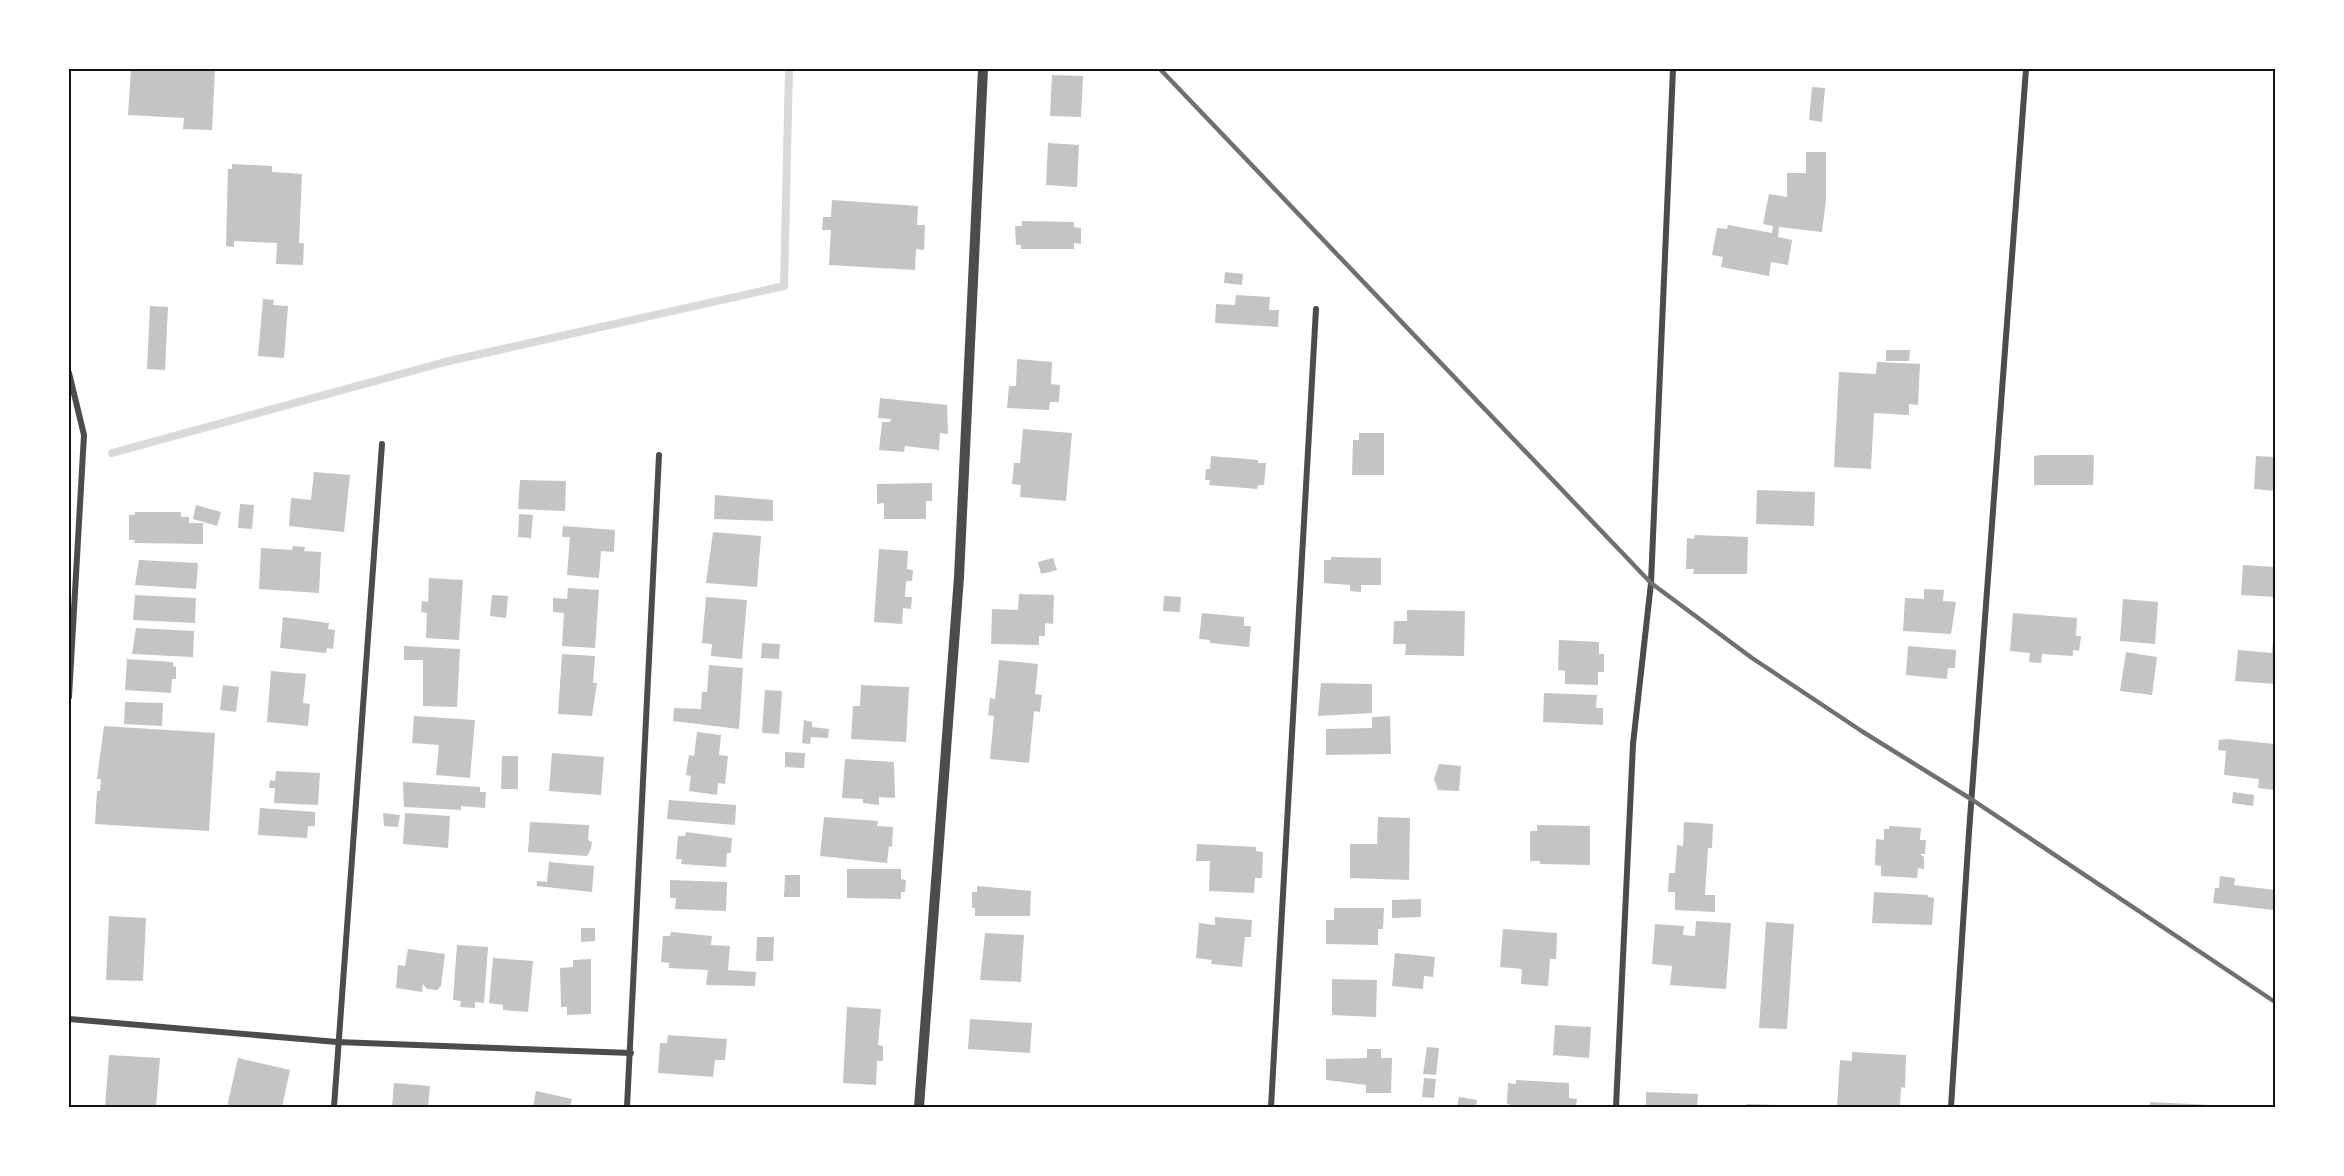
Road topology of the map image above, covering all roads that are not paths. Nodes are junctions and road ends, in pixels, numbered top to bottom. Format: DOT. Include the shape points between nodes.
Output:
graph roads {
  1 [pos="983,69"];
  2 [pos="1672,69"];
  3 [pos="2026,69"];
  4 [pos="1316,309"];
  5 [pos="69,373"];
  6 [pos="382,444"];
  7 [pos="659,455"];
  8 [pos="69,697"];
  9 [pos="69,1019"];
  10 [pos="337,1042"];
  11 [pos="631,1053"];
  12 [pos="334,1107"];
  13 [pos="627,1107"];
  14 [pos="919,1107"];
  15 [pos="1271,1107"];
  16 [pos="1616,1107"];
  17 [pos="1951,1107"];
  1 -- 14 [label="street" via="959,577"];
  2 -- 16 [label="street" via="1651,583 1633,744"];
  3 -- 17 [label="street"];
  4 -- 15 [label="street"];
  5 -- 8 [label="street" via="84,435"];
  6 -- 10 [label="street"];
  7 -- 11 [label="street"];
  9 -- 10 [label="street"];
  10 -- 11 [label="street"];
  10 -- 12 [label="street"];
  11 -- 13 [label="street"];
}
